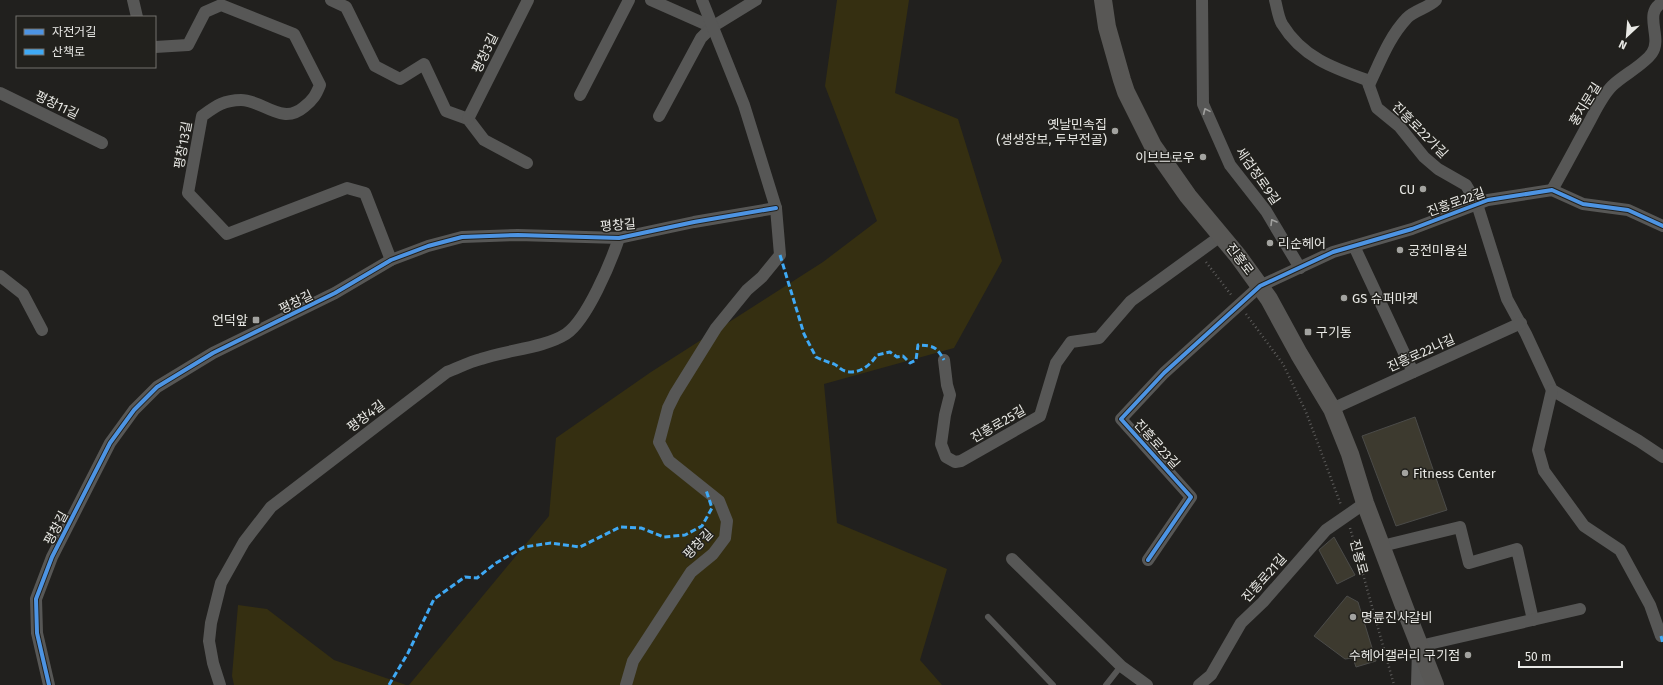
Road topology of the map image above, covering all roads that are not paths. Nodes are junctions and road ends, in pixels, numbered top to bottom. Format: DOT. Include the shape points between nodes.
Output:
graph roads {
  1 [pos="133,0"];
  2 [pos="331,0"];
  3 [pos="528,0"];
  4 [pos="629,0"];
  5 [pos="650,0"];
  6 [pos="702,0"];
  7 [pos="756,0"];
  8 [pos="1105,0"];
  9 [pos="1202,0"];
  10 [pos="1275,0"];
  11 [pos="1436,0"];
  12 [pos="1663,2"];
  13 [pos="137,16"];
  14 [pos="712,27"];
  15 [pos="156,47"];
  16 [pos="1369,85"];
  17 [pos="0,93"];
  18 [pos="580,95"];
  19 [pos="659,116"];
  20 [pos="468,119"];
  21 [pos="102,143"];
  22 [pos="528,163"];
  23 [pos="1552,190"];
  24 [pos="1477,204"];
  25 [pos="776,208"];
  26 [pos="1663,226"];
  27 [pos="1222,235"];
  28 [pos="619,238"];
  29 [pos="1354,246"];
  30 [pos="391,260"];
  31 [pos="1300,268"];
  32 [pos="0,276"];
  33 [pos="1260,286"];
  34 [pos="1520,324"];
  35 [pos="42,330"];
  36 [pos="944,360"];
  37 [pos="1413,372"];
  38 [pos="1552,390"];
  39 [pos="1332,409"];
  40 [pos="1663,457"];
  41 [pos="1365,503"];
  42 [pos="1382,546"];
  43 [pos="1012,559"];
  44 [pos="1148,560"];
  45 [pos="1580,610"];
  46 [pos="988,617"];
  47 [pos="1533,620"];
  48 [pos="1661,636"];
  49 [pos="1420,646"];
  50 [pos="1121,666"];
  51 [pos="49,685"];
  52 [pos="220,685"];
  53 [pos="626,685"];
  54 [pos="1053,685"];
  55 [pos="1106,685"];
  56 [pos="1147,685"];
  57 [pos="1199,685"];
  58 [pos="1419,685"];
  59 [pos="1435,685"];
  1 -- 13 [label="street"];
  2 -- 20 [label="street" via="346,8 375,66 400,79 424,64 446,111"];
  3 -- 20 [label="street, 평창3길"];
  4 -- 18 [label="street"];
  5 -- 14 [label="street"];
  6 -- 14 [label="street, 평창길 / 평창길"];
  7 -- 14 [label="street"];
  8 -- 27 [label="main road, 진흥로" via="1108,27 1124,86 1153,146 1188,196"];
  31 -- 9 [label="street, 세검정로9길, one-way" via="1266,211 1230,165 1203,104"];
  10 -- 16 [label="street" via="1282,23 1302,49 1330,67 1367,80"];
  11 -- 16 [label="street" via="1408,17 1389,42"];
  12 -- 23 [label="street, 홍지문길 / 홍지문길" via="1654,11 1656,43 1653,52 1607,92"];
  14 -- 19 [label="street" via="701,38"];
  14 -- 25 [label="street, 평창길 / 평창길" via="744,105"];
  15 -- 30 [label="street, 평창13길" via="188,45 205,12 221,5 294,34 320,85 315,98 299,112 285,115 242,100 222,102 202,116 188,193 227,234 347,188 366,193"];
  16 -- 24 [label="street, 진흥로22가길" via="1377,108 1399,126 1424,157 1438,169 1466,185"];
  17 -- 21 [label="street, 평창11길"];
  20 -- 22 [label="street" via="484,140"];
  23 -- 24 [label="street, 진흥로22길"];
  23 -- 26 [label="street" via="1583,204 1628,210"];
  24 -- 29 [label="street, 진흥로22길" via="1412,229"];
  24 -- 34 [label="street" via="1507,299"];
  25 -- 28 [label="street, 평창길 / 평창길"];
  25 -- 53 [label="street, 평창길 / 평창길" via="780,255 716,328 675,394 668,408 659,442 669,461 720,501 727,521 725,538 712,554 691,572 634,662"];
  27 -- 33 [label="main road, 진흥로"];
  27 -- 36 [label="street, 진흥로25길" via="1131,301 1099,338 1071,342 1056,363 1040,416 962,461 955,462 946,457 941,444 950,395"];
  28 -- 30 [label="street, 평창길 / 평창길" via="518,235 462,237"];
  28 -- 52 [label="street, 평창4길" via="594,297 568,333 554,340 480,359 447,372 271,507 244,542 221,583 209,641"];
  29 -- 31 [label="street, 진흥로22길" via="1333,252"];
  29 -- 37 [label="street"];
  30 -- 51 [label="street, 평창길 / 평창길" via="335,294 213,353 157,387 134,410 110,443 52,557 36,599 37,633"];
  31 -- 33 [label="street, 진흥로22길"];
  32 -- 35 [label="street" via="23,294"];
  33 -- 39 [label="main road, 진흥로"];
  33 -- 44 [label="street, 진흥로23길" via="1164,373 1121,419 1191,497"];
  34 -- 37 [label="street, 진흥로22나길"];
  34 -- 38 [label="street"];
  37 -- 39 [label="street, 진흥로22나길"];
  38 -- 40 [label="street"];
  38 -- 48 [label="street" via="1538,450 1544,471 1584,526 1620,550 1650,605"];
  39 -- 41 [label="main road, 진흥로" via="1350,454"];
  41 -- 42 [label="main road, 진흥로"];
  41 -- 57 [label="street, 진흥로21길" via="1326,530 1263,602 1241,623 1211,674"];
  42 -- 47 [label="street, 진흥로" via="1460,527 1469,563 1517,550"];
  42 -- 49 [label="main road, 진흥로"];
  43 -- 50 [label="street"];
  45 -- 47 [label="street"];
  46 -- 54 [label="lane"];
  47 -- 49 [label="street"];
  49 -- 58 [label="main road"];
  49 -- 59 [label="main road, 진흥로"];
  50 -- 55 [label="lane"];
  50 -- 56 [label="street"];
}
